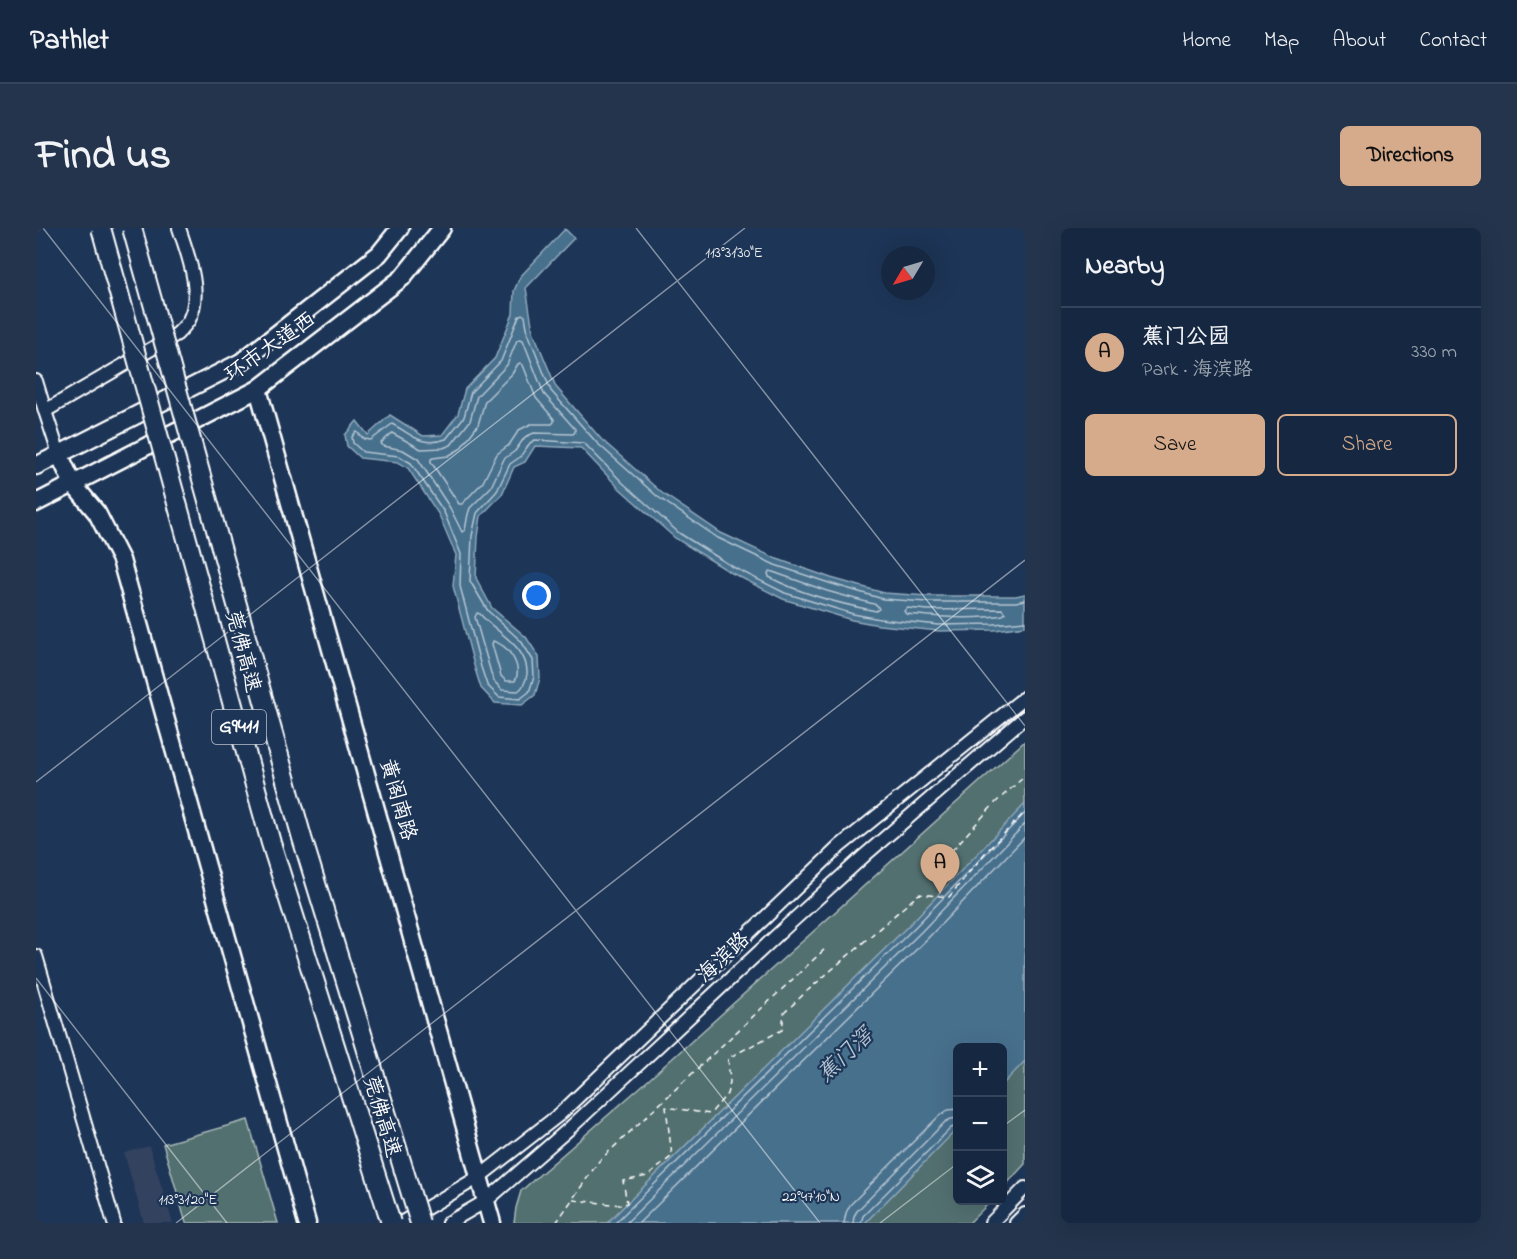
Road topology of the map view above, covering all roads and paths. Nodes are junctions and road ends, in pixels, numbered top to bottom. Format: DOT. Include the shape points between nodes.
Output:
graph roads {
  1 [pos="101,228"];
  2 [pos="132,228"];
  3 [pos="179,228"];
  4 [pos="400,228"];
  5 [pos="442,228"];
  6 [pos="36,381"];
  7 [pos="258,389"];
  8 [pos="45,411"];
  9 [pos="59,454"];
  10 [pos="36,466"];
  11 [pos="74,484"];
  12 [pos="36,503"];
  13 [pos="1025,697"];
  14 [pos="1025,717"];
  15 [pos="1025,776"];
  16 [pos="1025,812"];
  17 [pos="945,858"];
  18 [pos="827,947"];
  19 [pos="36,956"];
  20 [pos="660,1103"];
  21 [pos="666,1107"];
  22 [pos="479,1177"];
  23 [pos="1025,1188"];
  24 [pos="573,1200"];
  25 [pos="486,1201"];
  26 [pos="1025,1214"];
  27 [pos="114,1223"];
  28 [pos="307,1223"];
  29 [pos="391,1223"];
  30 [pos="401,1223"];
  31 [pos="420,1223"];
  32 [pos="448,1223"];
  33 [pos="492,1223"];
  34 [pos="556,1223"];
  35 [pos="991,1223"];
  36 [pos="1016,1223"];
  1 -- 29 [label="highway, 莞佛高速 / G9411, bridge" via="271,843"];
  2 -- 31 [label="highway, 莞佛高速 / G9411, bridge" via="302,838"];
  3 -- 8 [label="street" via="194,285 194,307 188,322 177,334"];
  4 -- 9 [label="main road, 环市大道西" via="379,254 241,362"];
  5 -- 7 [label="main road, 环市大道西" via="402,278"];
  6 -- 8 [label="street"];
  7 -- 11 [label="main road, 环市大道西"];
  7 -- 22 [label="main road, 黄阁南路"];
  8 -- 9 [label="street"];
  9 -- 10 [label="main road, 环市大道西"];
  9 -- 11 [label="main road"];
  11 -- 12 [label="main road, 环市大道西"];
  11 -- 28 [label="main road" via="97,513 121,560"];
  13 -- 22 [label="street" via="840,846 560,1114"];
  14 -- 25 [label="street, 海滨路" via="865,855 571,1128"];
  15 -- 17 [label="path"];
  16 -- 21 [label="path" via="949,897 919,894 784,1013 782,1030 728,1058 729,1088 710,1114"];
  18 -- 20 [label="path"];
  19 -- 27 [label="street"];
  20 -- 21 [label="path"];
  20 -- 24 [label="path" via="598,1161"];
  21 -- 24 [label="path" via="672,1156 648,1176 622,1181 627,1203"];
  22 -- 25 [label="main road, 黄阁南路"];
  22 -- 30 [label="street"];
  23 -- 35 [label="street"];
  24 -- 34 [label="path"];
  25 -- 32 [label="street, 海滨路"];
  25 -- 33 [label="main road, 黄阁南路"];
  26 -- 36 [label="street"];
}
